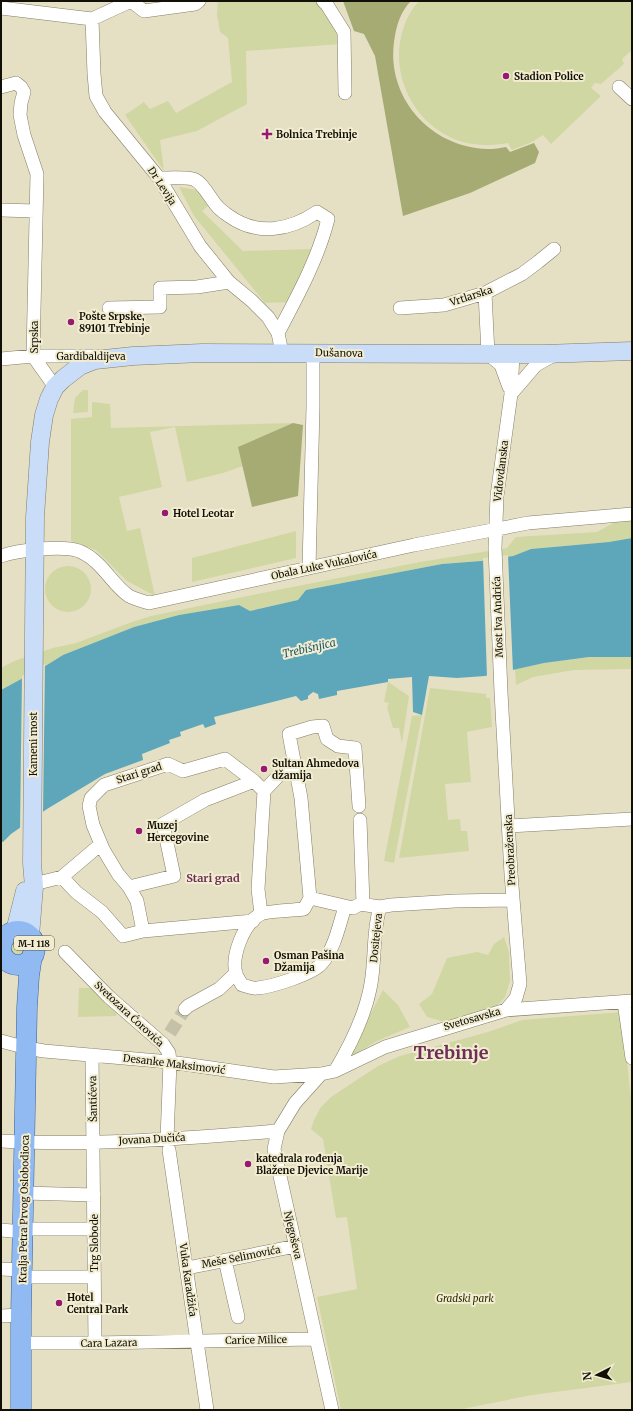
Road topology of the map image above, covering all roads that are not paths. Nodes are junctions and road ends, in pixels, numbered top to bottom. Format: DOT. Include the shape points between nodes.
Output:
graph roads {
  1 [pos="131,1"];
  2 [pos="199,1"];
  3 [pos="323,1"];
  4 [pos="1,8"];
  5 [pos="92,19"];
  6 [pos="1,87"];
  7 [pos="619,87"];
  8 [pos="345,93"];
  9 [pos="632,99"];
  10 [pos="159,178"];
  11 [pos="1,210"];
  12 [pos="36,211"];
  13 [pos="554,249"];
  14 [pos="229,282"];
  15 [pos="485,293"];
  16 [pos="109,308"];
  17 [pos="400,308"];
  18 [pos="278,333"];
  19 [pos="632,351"];
  20 [pos="282,353"];
  21 [pos="313,353"];
  22 [pos="557,353"];
  23 [pos="488,354"];
  24 [pos="514,354"];
  25 [pos="32,356"];
  26 [pos="133,356"];
  27 [pos="1,359"];
  28 [pos="55,387"];
  29 [pos="510,394"];
  30 [pos="632,514"];
  31 [pos="495,530"];
  32 [pos="495,548"];
  33 [pos="35,550"];
  34 [pos="1,556"];
  35 [pos="308,568"];
  36 [pos="500,686"];
  37 [pos="296,768"];
  38 [pos="254,782"];
  39 [pos="264,791"];
  40 [pos="359,806"];
  41 [pos="632,819"];
  42 [pos="360,820"];
  43 [pos="509,826"];
  44 [pos="101,844"];
  45 [pos="62,877"];
  46 [pos="42,882"];
  47 [pos="129,887"];
  48 [pos="310,898"];
  49 [pos="513,900"];
  50 [pos="363,904"];
  51 [pos="345,907"];
  52 [pos="380,907"];
  53 [pos="257,917"];
  54 [pos="142,931"];
  55 [pos="12,938"];
  56 [pos="65,952"];
  57 [pos="15,961"];
  58 [pos="236,973"];
  59 [pos="628,1002"];
  60 [pos="185,1009"];
  61 [pos="506,1010"];
  62 [pos="1,1041"];
  63 [pos="26,1048"];
  64 [pos="92,1055"];
  65 [pos="632,1058"];
  66 [pos="170,1062"];
  67 [pos="335,1071"];
  68 [pos="321,1074"];
  69 [pos="278,1132"];
  70 [pos="1,1142"];
  71 [pos="93,1142"];
  72 [pos="25,1143"];
  73 [pos="168,1144"];
  74 [pos="24,1193"];
  75 [pos="94,1195"];
  76 [pos="94,1229"];
  77 [pos="1,1230"];
  78 [pos="23,1230"];
  79 [pos="296,1246"];
  80 [pos="226,1260"];
  81 [pos="187,1268"];
  82 [pos="1,1269"];
  83 [pos="22,1274"];
  84 [pos="94,1277"];
  85 [pos="21,1315"];
  86 [pos="1,1316"];
  87 [pos="238,1317"];
  88 [pos="316,1339"];
  89 [pos="197,1341"];
  90 [pos="22,1343"];
  91 [pos="95,1343"];
  92 [pos="22,1410"];
  93 [pos="207,1410"];
  94 [pos="332,1410"];
  1 -- 2 [label="street" via="144,11 195,4"];
  1 -- 5 [label="street"];
  3 -- 8 [label="street" via="344,32"];
  4 -- 5 [label="street"];
  5 -- 10 [label="street, Dr Levija" via="96,96 105,112"];
  6 -- 12 [label="street, Srpska" via="16,83 24,92 20,115 37,174"];
  7 -- 9 [label="street"];
  10 -- 14 [label="street, Dr Levija" via="200,246"];
  10 -- 18 [label="street" via="194,179 204,188 217,207 238,222 253,227 276,229 291,226 317,212 328,219 323,237"];
  11 -- 12 [label="street"];
  12 -- 25 [label="street, Srpska"];
  13 -- 15 [label="street, Vrtlarska" via="522,274"];
  14 -- 16 [label="street" via="197,287 160,288 160,307"];
  14 -- 18 [label="street, Dr Levija" via="268,317"];
  15 -- 17 [label="street, Vrtlarska" via="444,305"];
  15 -- 23 [label="street"];
  18 -- 20 [label="street, Dr Levija"];
  19 -- 22 [label="street, Dušanova"];
  20 -- 21 [label="street, Dušanova"];
  20 -- 26 [label="street, Dušanova"];
  21 -- 23 [label="street, Dušanova"];
  21 -- 35 [label="street"];
  22 -- 24 [label="street, Dušanova"];
  22 -- 29 [label="street" via="536,364"];
  23 -- 24 [label="street, Dušanova"];
  23 -- 29 [label="street, Vidovdanska" via="501,365"];
  24 -- 29 [label="street, Vidovdanska"];
  25 -- 26 [label="street, Gardibaldijeva"];
  25 -- 27 [label="street, Gardibaldijeva"];
  25 -- 28 [label="street, Srpska"];
  26 -- 28 [label="street, Dušanova" via="88,363 72,372"];
  28 -- 33 [label="street" via="44,415 40,442"];
  29 -- 31 [label="street, Vidovdanska"];
  30 -- 31 [label="street, Obala Luke Vukalovića" via="528,524"];
  31 -- 32 [label="street, Vidovdanska"];
  31 -- 35 [label="street, Obala Luke Vukalovića"];
  32 -- 36 [label="street, Most Iva Andrića"];
  33 -- 34 [label="street, Obala Luke Vukalovića"];
  33 -- 35 [label="street, Obala Luke Vukalovića" via="79,551 98,563 129,596 149,603"];
  33 -- 55 [label="street, Kameni most" via="32,863 34,887"];
  36 -- 43 [label="street, Preobraženska"];
  37 -- 39 [label="street" via="283,771"];
  37 -- 40 [label="street" via="289,734 323,726 327,739 338,746 355,748"];
  37 -- 48 [label="street"];
  38 -- 39 [label="street, Stari grad"];
  38 -- 44 [label="street, Stari grad" via="225,759 183,772 168,764 104,785 91,798 89,806"];
  38 -- 47 [label="street" via="205,800 163,824 174,876"];
  39 -- 53 [label="street"];
  41 -- 43 [label="street"];
  42 -- 50 [label="street"];
  43 -- 49 [label="street, Preobraženska"];
  44 -- 45 [label="street"];
  44 -- 47 [label="street, Stari grad" via="118,874"];
  45 -- 46 [label="street"];
  45 -- 54 [label="street" via="76,892 102,912 123,936"];
  47 -- 54 [label="street, Stari grad" via="137,901"];
  48 -- 51 [label="street"];
  48 -- 53 [label="street" via="304,909"];
  49 -- 52 [label="street, Dositejeva" via="455,901"];
  49 -- 61 [label="street, Preobraženska" via="520,984 516,998"];
  50 -- 51 [label="street" via="353,908"];
  50 -- 52 [label="street"];
  51 -- 58 [label="street" via="332,947 322,964 308,973 255,989 242,984"];
  52 -- 67 [label="street, Dositejeva" via="376,918 370,989 362,1015"];
  53 -- 54 [label="street"];
  53 -- 58 [label="street" via="240,938"];
  55 -- 57 [label="main road, M-I 118" via="2,953"];
  55 -- 57 [label="main road, M-I 118" via="34,946"];
  56 -- 66 [label="street, Svetozara Ćorovića" via="109,997 167,1038"];
  57 -- 63 [label="main road, Kralja Petra Prvog Oslobodioca / M-I 118" via="29,976"];
  58 -- 60 [label="street" via="219,989"];
  59 -- 61 [label="street, Svetosavska"];
  59 -- 65 [label="street"];
  61 -- 67 [label="street, Svetosavska" via="385,1047"];
  62 -- 63 [label="street, Desanke Maksimović"];
  63 -- 64 [label="street, Desanke Maksimović"];
  63 -- 72 [label="main road, Kralja Petra Prvog Oslobodioca / M-I 118"];
  64 -- 66 [label="street, Desanke Maksimović"];
  64 -- 71 [label="street, Šantićeva"];
  66 -- 68 [label="street, Desanke Maksimović" via="274,1077"];
  66 -- 73 [label="street, Vuka Karadžića"];
  67 -- 68 [label="street, Svetosavska"];
  68 -- 69 [label="street, Njegoševa" via="294,1103"];
  69 -- 73 [label="street, Jovana Dučića"];
  69 -- 79 [label="street, Njegoševa" via="274,1150"];
  70 -- 72 [label="street, Jovana Dučića"];
  71 -- 72 [label="street, Jovana Dučića"];
  71 -- 73 [label="street, Jovana Dučića"];
  71 -- 75 [label="street, Trg Slobode"];
  72 -- 74 [label="main road, Kralja Petra Prvog Oslobodioca / M-I 118"];
  73 -- 81 [label="street, Vuka Karadžića"];
  74 -- 75 [label="street"];
  74 -- 78 [label="main road, Kralja Petra Prvog Oslobodioca / M-I 118"];
  75 -- 76 [label="street, Trg Slobode"];
  76 -- 78 [label="street"];
  76 -- 84 [label="street, Trg Slobode"];
  77 -- 78 [label="street"];
  78 -- 83 [label="main road, Kralja Petra Prvog Oslobodioca / M-I 118"];
  79 -- 80 [label="street, Meše Selimovića"];
  79 -- 88 [label="street, Njegoševa"];
  80 -- 81 [label="street, Meše Selimovića"];
  80 -- 87 [label="street"];
  81 -- 89 [label="street, Vuka Karadžića"];
  82 -- 83 [label="street"];
  83 -- 84 [label="street"];
  83 -- 85 [label="main road, Kralja Petra Prvog Oslobodioca / M-I 118"];
  84 -- 91 [label="street, Trg Slobode"];
  85 -- 86 [label="street"];
  85 -- 90 [label="main road, Kralja Petra Prvog Oslobodioca / M-I 118"];
  88 -- 89 [label="street, Carice Milice"];
  88 -- 94 [label="street, Njegoševa"];
  89 -- 91 [label="street, Cara Lazara"];
  89 -- 93 [label="street, Vuka Karadžića"];
  90 -- 91 [label="street, Cara Lazara"];
  90 -- 92 [label="main road, Kralja Petra Prvog Oslobodioca / M-I 118"];
}
